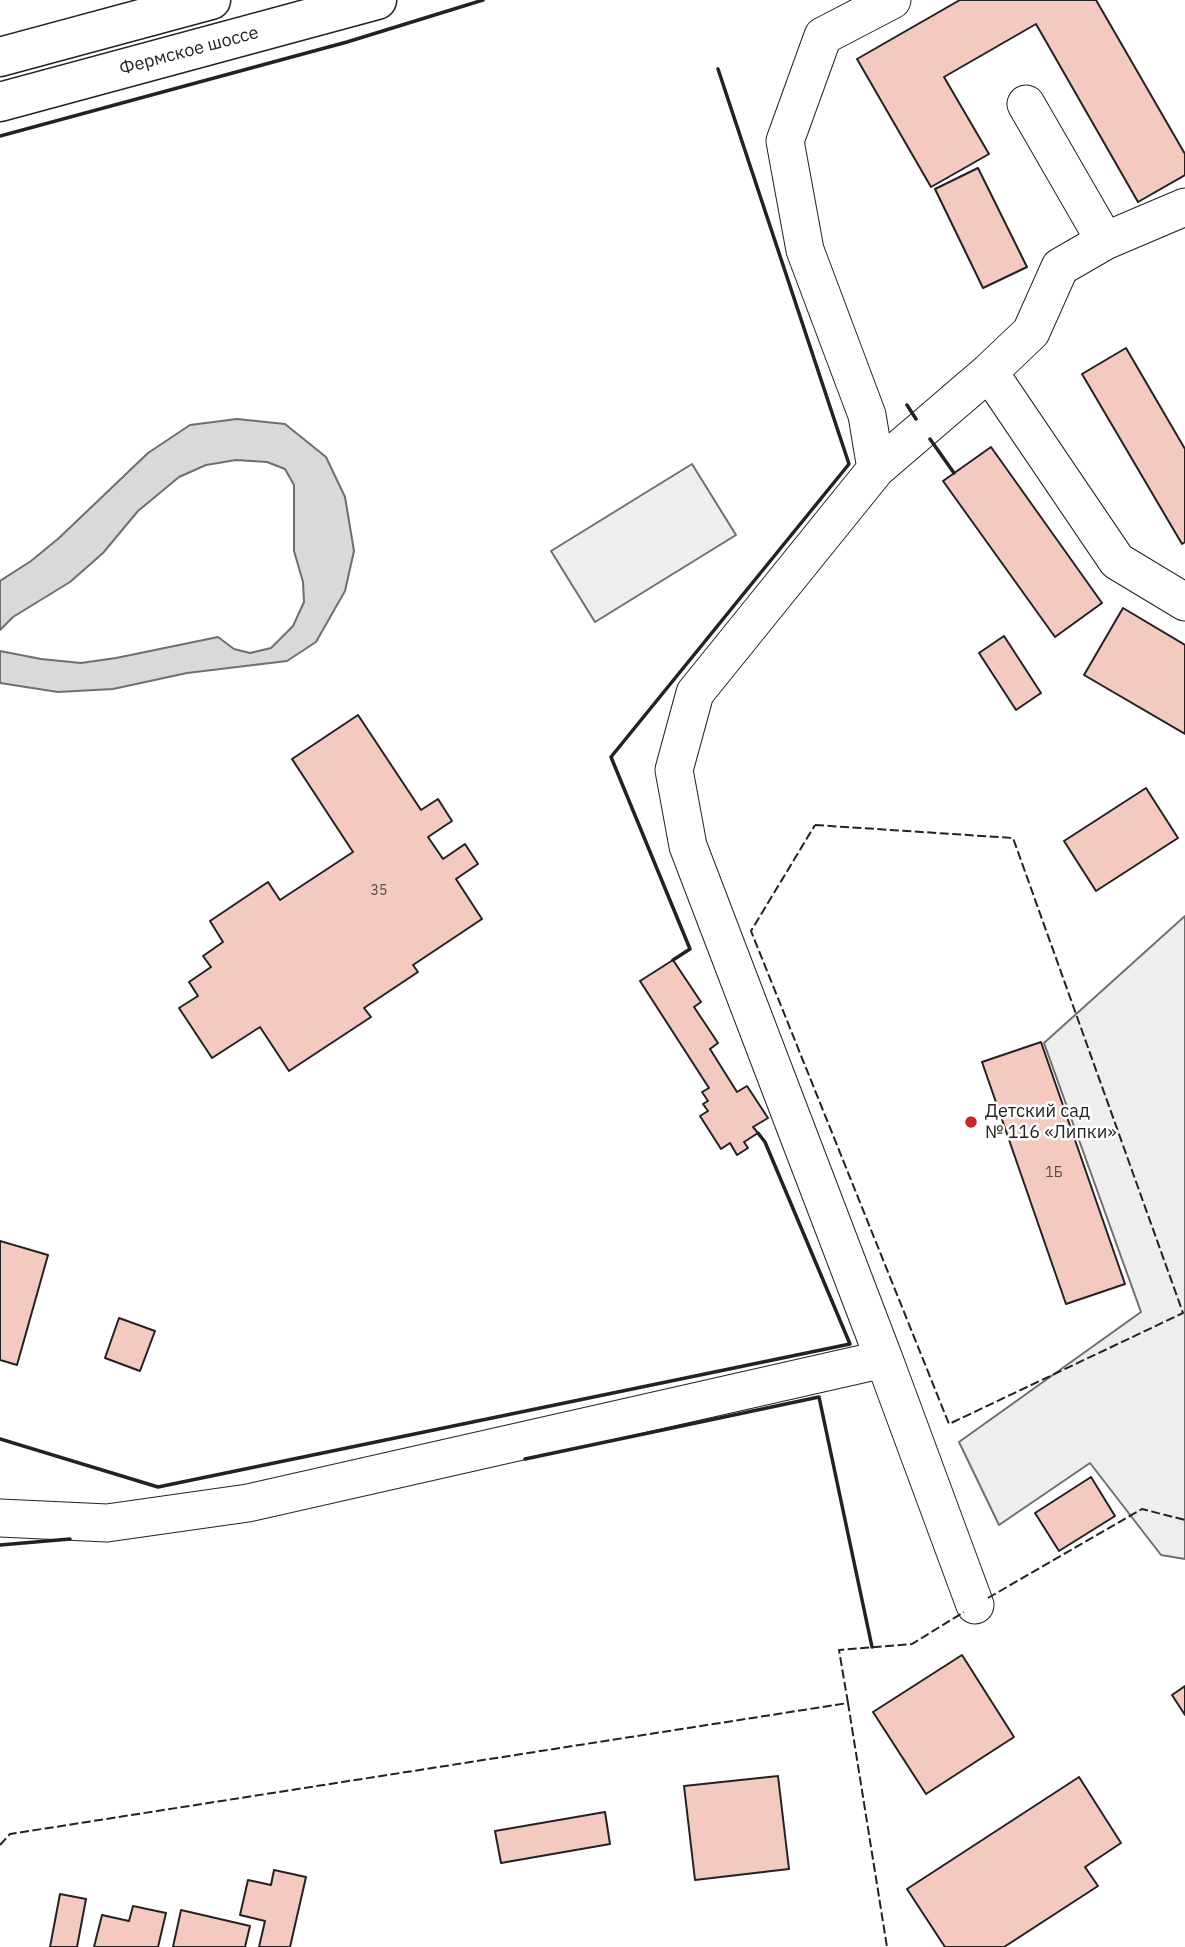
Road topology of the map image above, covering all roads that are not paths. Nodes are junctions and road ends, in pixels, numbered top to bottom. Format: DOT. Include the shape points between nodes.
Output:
graph roads {
  1 [pos="211,0"];
  2 [pos="377,0"];
  3 [pos="892,0"];
  4 [pos="0,58"];
  5 [pos="0,102"];
  6 [pos="1026,104"];
  7 [pos="1185,207"];
  8 [pos="1105,240"];
  9 [pos="989,372"];
  10 [pos="876,469"];
  11 [pos="1185,602"];
  12 [pos="884,1359"];
  13 [pos="0,1518"];
  14 [pos="975,1605"];
  1 -- 4 [label="main road"];
  2 -- 5 [label="main road, Фермское шоссе"];
  3 -- 10 [label="street" via="823,36 785,141 805,250 867,415"];
  6 -- 8 [label="street"];
  7 -- 8 [label="street"];
  8 -- 9 [label="street" via="1060,267 1031,332"];
  9 -- 10 [label="street"];
  9 -- 11 [label="street" via="1117,561"];
  10 -- 12 [label="street" via="695,693 674,770 688,846"];
  12 -- 13 [label="street" via="248,1503 107,1523"];
  12 -- 14 [label="street"];
}
